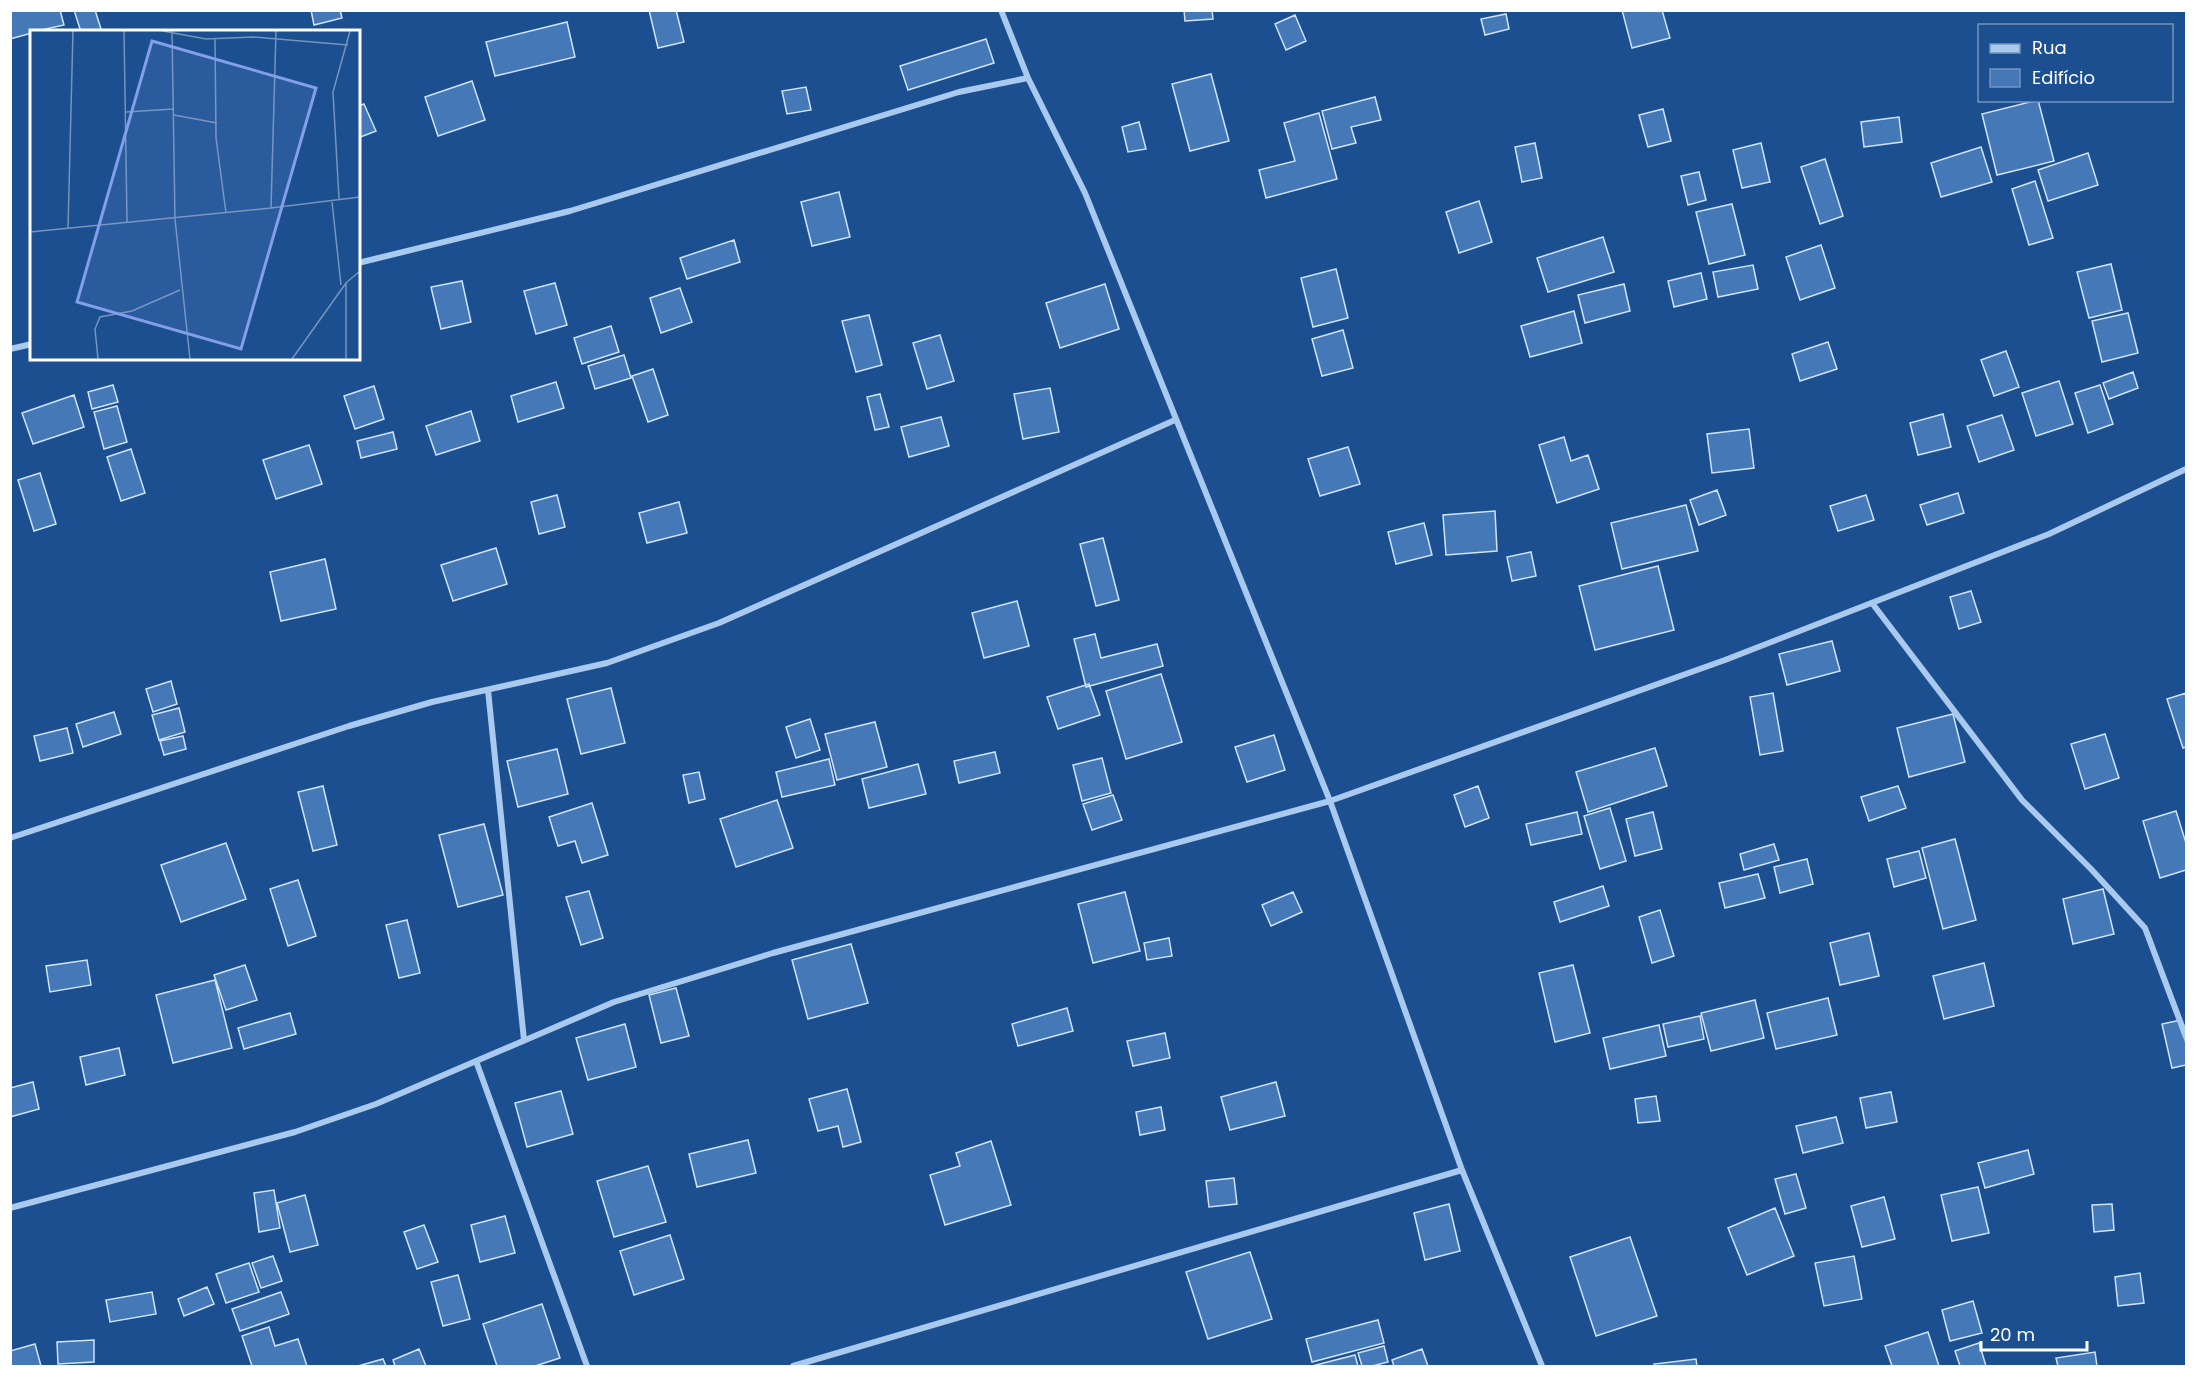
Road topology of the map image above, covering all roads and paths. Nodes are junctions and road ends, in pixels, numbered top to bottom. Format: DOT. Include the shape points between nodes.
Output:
graph roads {
  1 [pos="1001,10"];
  2 [pos="1028,78"];
  3 [pos="360,263"];
  4 [pos="30,345"];
  5 [pos="10,350"];
  6 [pos="1175,420"];
  7 [pos="2187,469"];
  8 [pos="1872,603"];
  9 [pos="488,690"];
  10 [pos="1330,801"];
  11 [pos="10,838"];
  12 [pos="2187,1037"];
  13 [pos="524,1040"];
  14 [pos="476,1061"];
  15 [pos="1462,1170"];
  16 [pos="10,1208"];
  17 [pos="587,1366"];
  18 [pos="793,1366"];
  19 [pos="1542,1366"];
  1 -- 2 [label="street"];
  2 -- 3 [label="street" via="959,92 570,211"];
  2 -- 6 [label="street" via="1085,193"];
  4 -- 5 [label="street"];
  6 -- 9 [label="street" via="719,623 607,663"];
  6 -- 10 [label="street"];
  7 -- 8 [label="street" via="2049,534"];
  8 -- 10 [label="street" via="1725,660"];
  8 -- 12 [label="street" via="2022,800 2145,927"];
  9 -- 11 [label="street" via="349,726"];
  9 -- 13 [label="street"];
  10 -- 13 [label="street" via="773,953 614,1002"];
  10 -- 15 [label="street"];
  13 -- 14 [label="street"];
  14 -- 16 [label="street" via="376,1104 295,1132"];
  14 -- 17 [label="street"];
  15 -- 18 [label="street"];
  15 -- 19 [label="street"];
}
